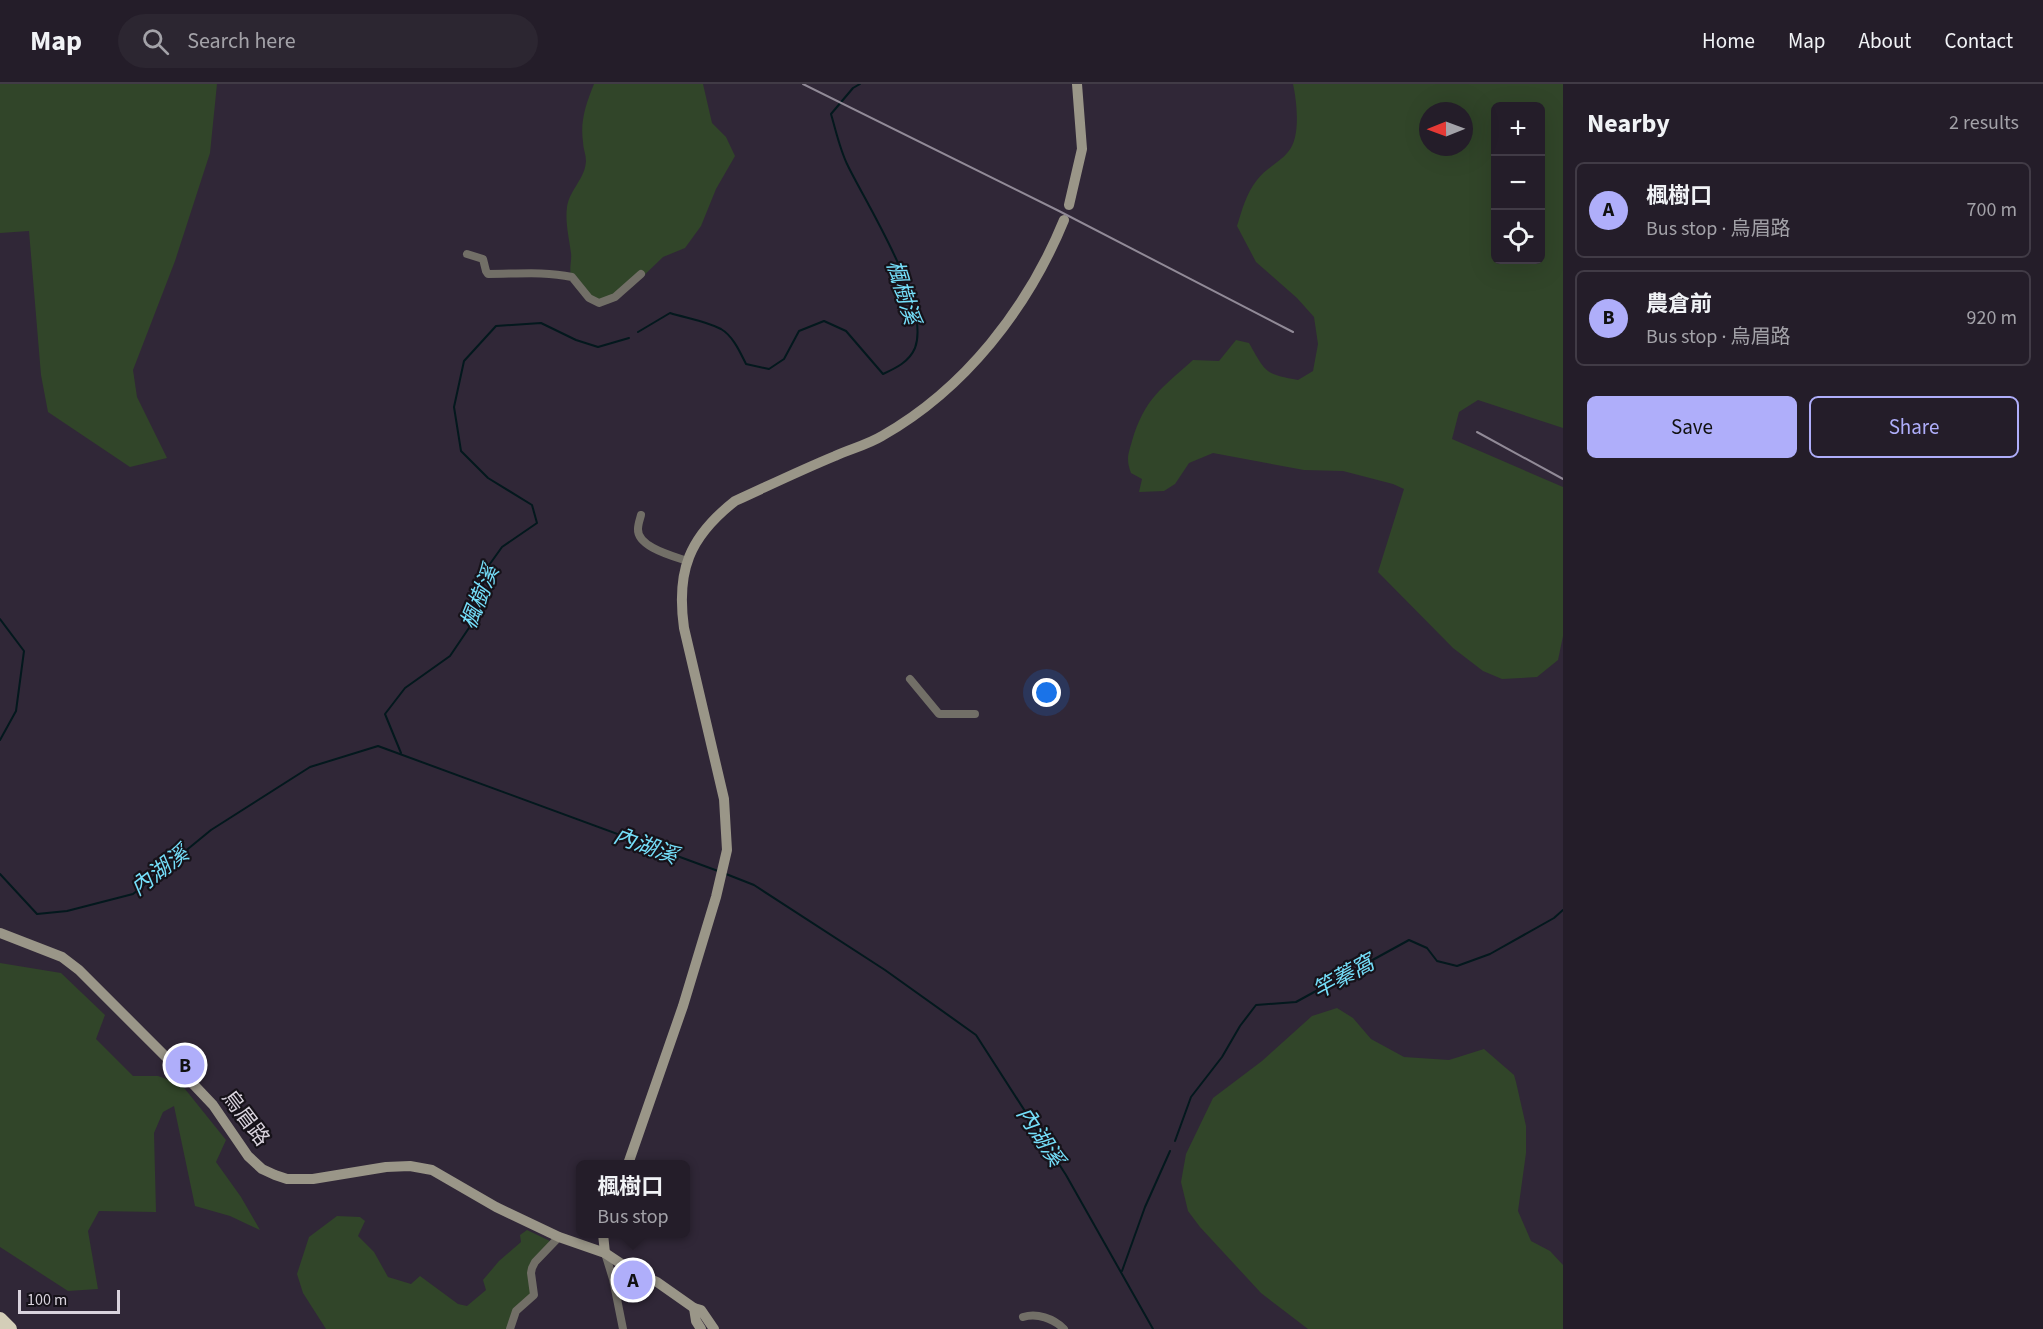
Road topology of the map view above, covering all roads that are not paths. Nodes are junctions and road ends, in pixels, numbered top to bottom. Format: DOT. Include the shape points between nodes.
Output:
graph roads {
  1 [pos="1077,84"];
  2 [pos="1070,206"];
  3 [pos="1064,220"];
  4 [pos="467,254"];
  5 [pos="641,274"];
  6 [pos="641,515"];
  7 [pos="687,561"];
  8 [pos="910,679"];
  9 [pos="975,714"];
  10 [pos="0,933"];
  11 [pos="629,1160"];
  12 [pos="559,1237"];
  13 [pos="604,1238"];
  14 [pos="605,1253"];
  15 [pos="694,1308"];
  16 [pos="1023,1317"];
  17 [pos="0,1319"];
  18 [pos="10,1329"];
  19 [pos="510,1329"];
  20 [pos="623,1329"];
  21 [pos="701,1329"];
  22 [pos="714,1329"];
  23 [pos="1064,1329"];
  1 -- 2 [label="street" via="1082,149"];
  3 -- 7 [label="street" via="1007,324 952,385 880,437 735,501 706,528"];
  4 -- 5 [label="street" via="483,259 488,274 544,272 572,277 598,303 615,297"];
  6 -- 7 [label="street" via="637,530 641,539"];
  7 -- 11 [label="street" via="680,588 684,628 724,799 727,850 683,1006"];
  8 -- 9 [label="street" via="939,714"];
  10 -- 12 [label="street, 烏眉路" via="62,957 80,970 213,1105 248,1156 262,1169 287,1179 313,1179 386,1167 432,1170"];
  12 -- 14 [label="street, 烏眉路"];
  12 -- 19 [label="street" via="535,1262 531,1273 534,1295 516,1311"];
  13 -- 14 [label="street"];
  14 -- 15 [label="street, 烏眉路"];
  14 -- 20 [label="street"];
  15 -- 21 [label="street"];
  15 -- 22 [label="street, 烏眉路" via="701,1310"];
  16 -- 23 [label="street" via="1039,1316"];
  17 -- 18 [label="highway"];
}
